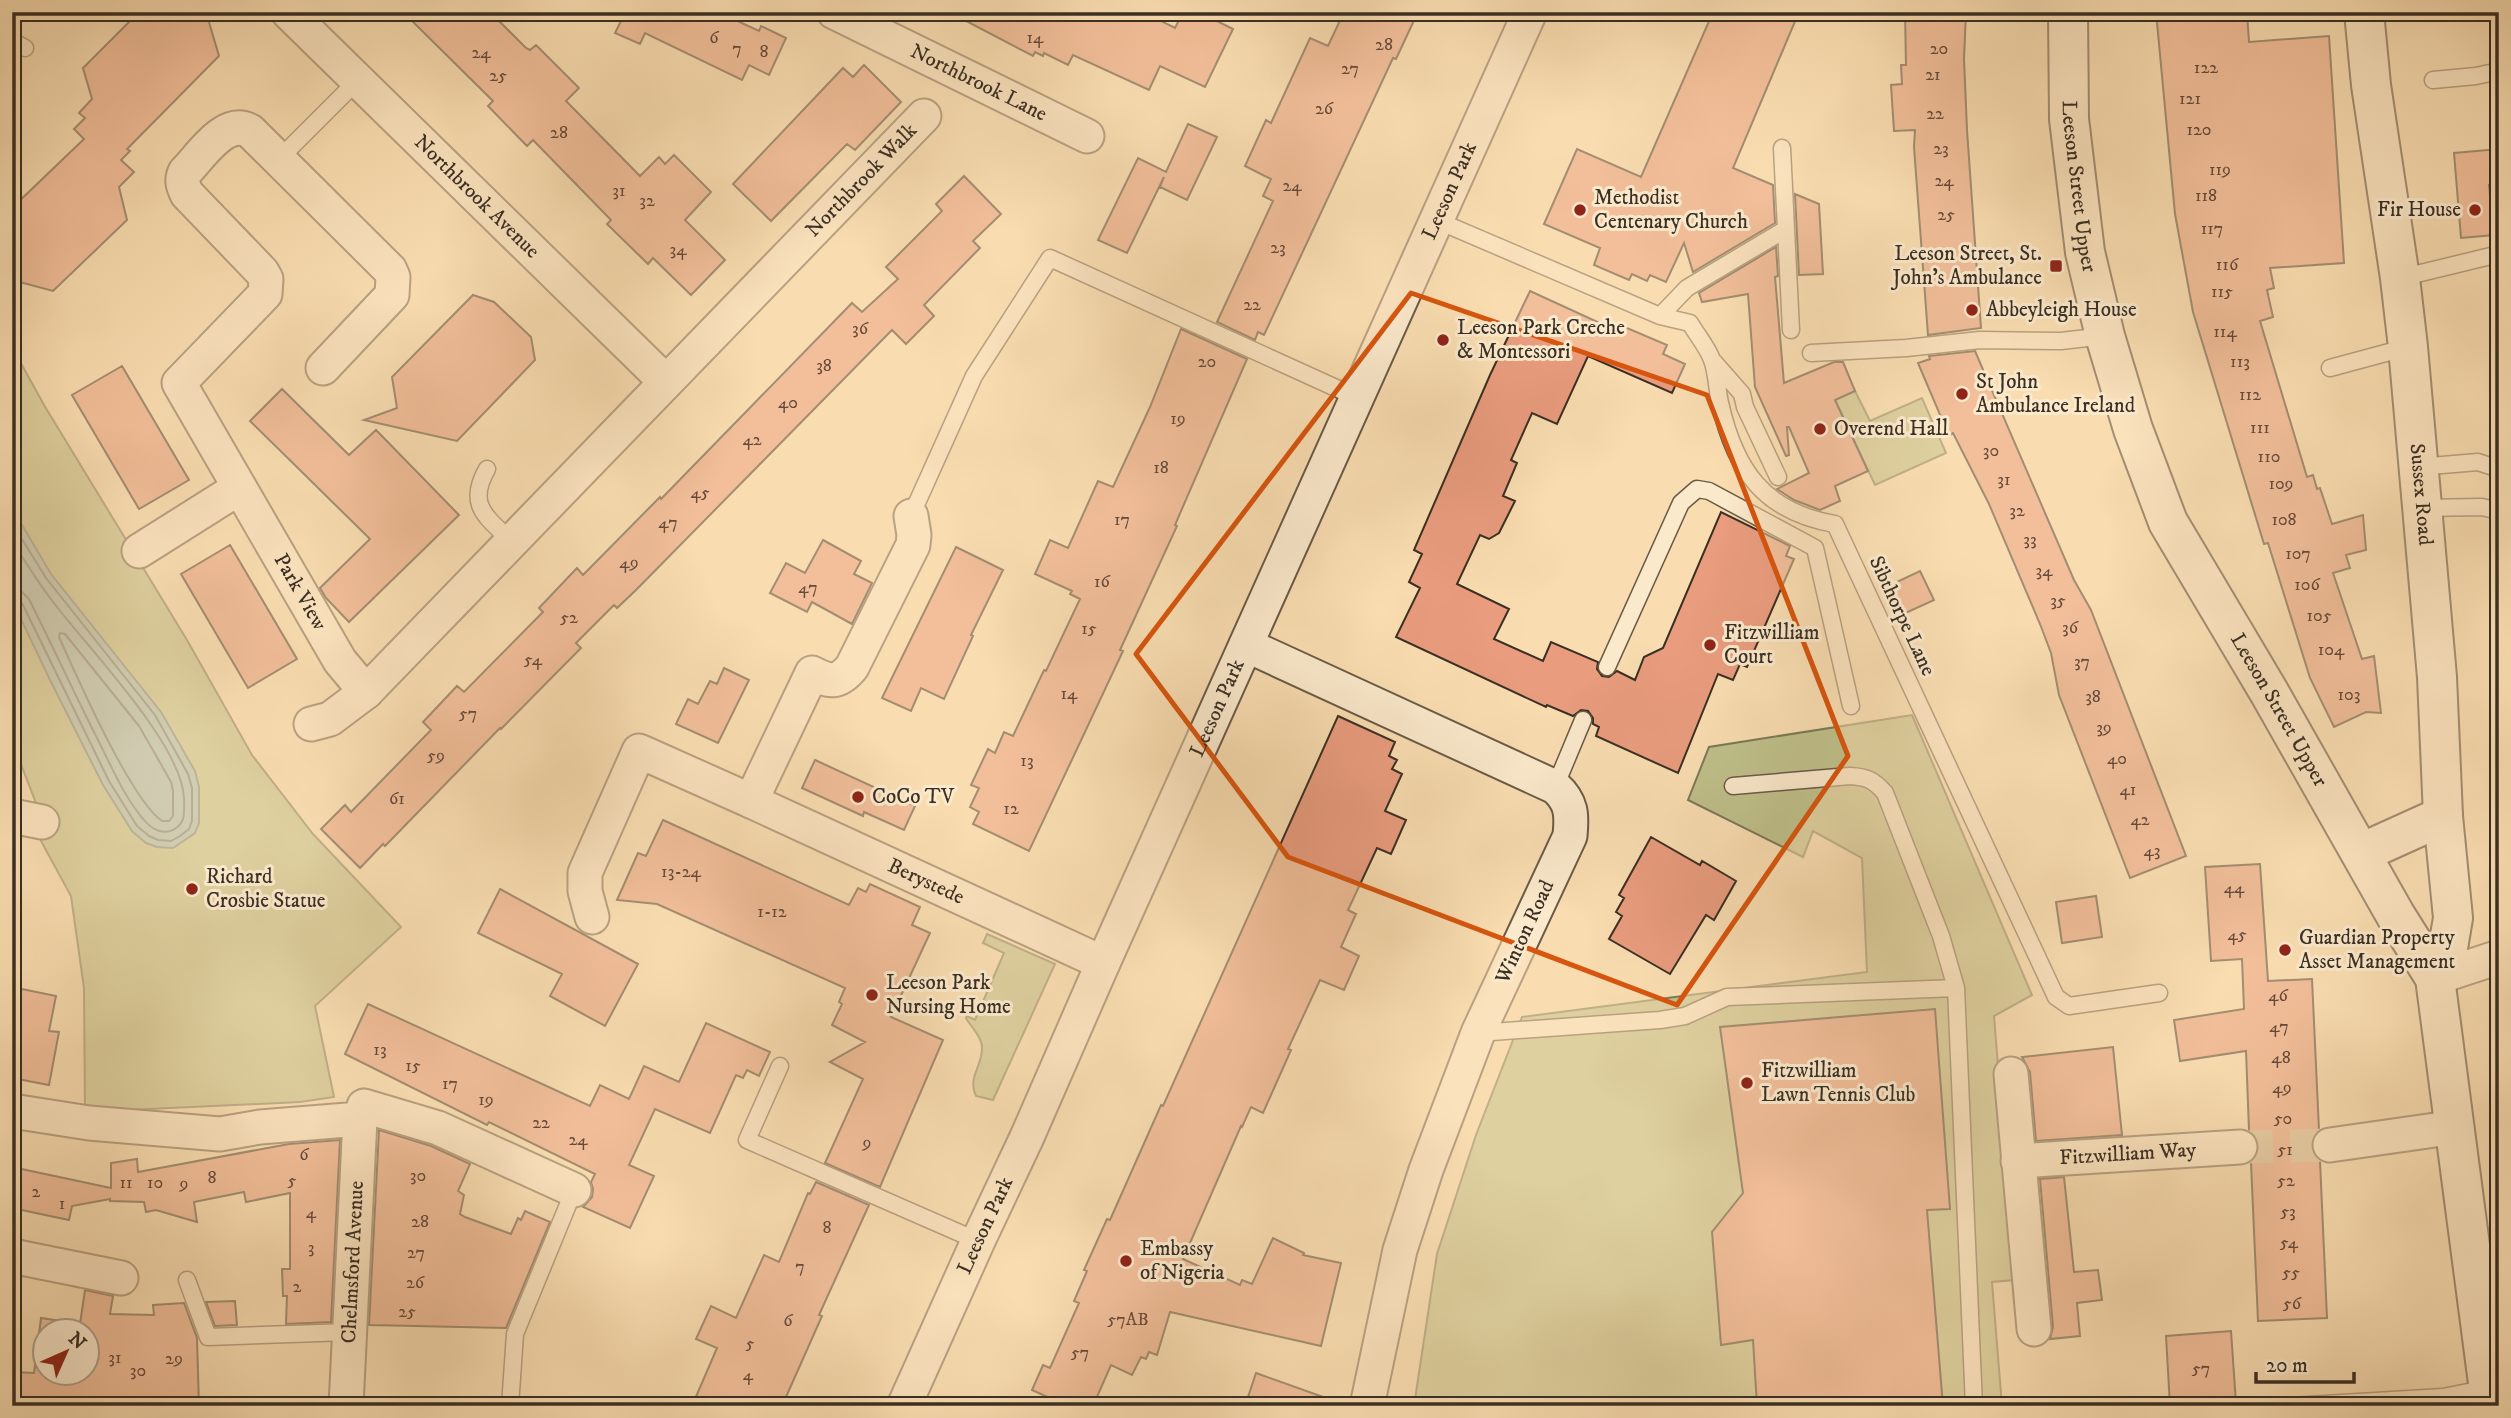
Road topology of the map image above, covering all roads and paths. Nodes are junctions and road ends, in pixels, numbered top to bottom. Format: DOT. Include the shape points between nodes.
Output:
graph roads {
  1 [pos="288,12"];
  2 [pos="834,12"];
  3 [pos="1530,12"];
  4 [pos="2068,12"];
  5 [pos="2364,12"];
  6 [pos="2499,71"];
  7 [pos="2433,80"];
  8 [pos="357,81"];
  9 [pos="924,116"];
  10 [pos="1087,136"];
  11 [pos="1782,148"];
  12 [pos="279,159"];
  13 [pos="1436,220"];
  14 [pos="1786,229"];
  15 [pos="2499,254"];
  16 [pos="2400,278"];
  17 [pos="1660,316"];
  18 [pos="1791,330"];
  19 [pos="2105,336"];
  20 [pos="2408,347"];
  21 [pos="1811,354"];
  22 [pos="1712,360"];
  23 [pos="323,368"];
  24 [pos="2330,368"];
  25 [pos="666,382"];
  26 [pos="1358,398"];
  27 [pos="2418,467"];
  28 [pos="488,469"];
  29 [pos="2499,469"];
  30 [pos="1778,477"];
  31 [pos="239,488"];
  32 [pos="2422,508"];
  33 [pos="2499,511"];
  34 [pos="911,516"];
  35 [pos="1815,521"];
  36 [pos="512,542"];
  37 [pos="1815,548"];
  38 [pos="139,551"];
  39 [pos="1246,645"];
  40 [pos="1607,667"];
  41 [pos="366,692"];
  42 [pos="1851,706"];
  43 [pos="1583,720"];
  44 [pos="311,724"];
  45 [pos="1734,786"];
  46 [pos="1555,788"];
  47 [pos="751,801"];
  48 [pos="2443,816"];
  49 [pos="2361,853"];
  50 [pos="592,917"];
  51 [pos="2499,957"];
  52 [pos="1103,962"];
  53 [pos="2435,978"];
  54 [pos="1956,988"];
  55 [pos="2159,993"];
  56 [pos="1478,1033"];
  57 [pos="780,1066"];
  58 [pos="2011,1074"];
  59 [pos="12,1111"];
  60 [pos="360,1119"];
  61 [pos="2456,1128"];
  62 [pos="2330,1145"];
  63 [pos="2240,1147"];
  64 [pos="2018,1161"];
  65 [pos="574,1190"];
  66 [pos="978,1241"];
  67 [pos="12,1255"];
  68 [pos="121,1278"];
  69 [pos="187,1280"];
  70 [pos="2034,1329"];
  71 [pos="349,1332"];
  72 [pos="2489,1397"];
  73 [pos="346,1406"];
  74 [pos="510,1406"];
  75 [pos="904,1406"];
  76 [pos="1367,1406"];
  77 [pos="1974,1406"];
  78 [pos="2291,1406"];
  1 -- 8 [label="street, Northbrook Avenue"];
  2 -- 10 [label="street, Northbrook Lane"];
  3 -- 13 [label="street, Leeson Park"];
  4 -- 19 [label="main road, Leeson Street Upper" via="2069,119 2085,252"];
  5 -- 16 [label="main road, Sussex Road"];
  6 -- 7 [label="lane"];
  8 -- 12 [label="lane"];
  8 -- 25 [label="street, Northbrook Avenue"];
  9 -- 25 [label="street, Northbrook Walk"];
  11 -- 14 [label="lane"];
  12 -- 23 [label="street" via="393,277 392,295"];
  12 -- 31 [label="street, Park View" via="250,131 236,127 226,130 182,177 187,194 262,272 266,287 179,383"];
  13 -- 17 [label="lane, Sibthorpe Lane"];
  13 -- 26 [label="street, Leeson Park"];
  14 -- 17 [label="lane" via="1687,288"];
  14 -- 18 [label="lane"];
  15 -- 16 [label="lane"];
  16 -- 20 [label="main road, Sussex Road"];
  17 -- 22 [label="lane, Sibthorpe Lane" via="1690,323"];
  19 -- 21 [label="lane" via="2061,341 1980,340"];
  19 -- 49 [label="main road, Leeson Street Upper" via="2168,522"];
  20 -- 24 [label="lane"];
  20 -- 27 [label="main road, Sussex Road"];
  22 -- 30 [label="lane" via="1742,394"];
  22 -- 35 [label="lane, Sibthorpe Lane" via="1737,458 1772,500"];
  25 -- 36 [label="street"];
  26 -- 34 [label="lane" via="1050,258 974,376"];
  26 -- 39 [label="street, Leeson Park"];
  27 -- 29 [label="lane" via="2478,462"];
  27 -- 32 [label="main road, Sussex Road"];
  28 -- 36 [label="lane" via="479,483 480,511"];
  31 -- 38 [label="street"];
  31 -- 41 [label="street, Park View" via="340,662"];
  32 -- 33 [label="lane"];
  32 -- 48 [label="main road, Sussex Road"];
  34 -- 47 [label="street" via="913,545 852,667 829,681 812,673"];
  35 -- 37 [label="lane" via="1819,541"];
  35 -- 55 [label="lane, Sibthorpe Lane" via="1835,524 2056,997 2068,1006"];
  36 -- 41 [label="street"];
  37 -- 40 [label="lane" via="1709,491 1697,489 1681,503"];
  37 -- 42 [label="lane"];
  39 -- 46 [label="street"];
  39 -- 52 [label="street, Leeson Park"];
  41 -- 44 [label="street" via="330,719"];
  43 -- 46 [label="lane"];
  45 -- 54 [label="lane" via="1850,776 1876,782 1885,793 1932,912"];
  46 -- 56 [label="street, Winton Road" via="1571,807 1570,836"];
  47 -- 50 [label="street, Berystede" via="639,751 585,873"];
  47 -- 52 [label="street, Berystede"];
  48 -- 49 [label="main road"];
  48 -- 53 [label="main road, Sussex Road" via="2453,918 2448,948"];
  49 -- 53 [label="main road, Leeson Street Upper"];
  51 -- 53 [label="street"];
  52 -- 66 [label="street, Leeson Park"];
  53 -- 61 [label="main road, Leeson Street Upper"];
  54 -- 56 [label="lane" via="1727,997 1685,1016 1660,1020"];
  54 -- 77 [label="lane"];
  56 -- 76 [label="street, Winton Road" via="1400,1250"];
  57 -- 66 [label="lane" via="747,1140"];
  58 -- 64 [label="street"];
  59 -- 60 [label="street" via="89,1123 220,1133"];
  60 -- 65 [label="street" via="364,1106 438,1128"];
  60 -- 71 [label="street, Chelmsford Avenue"];
  61 -- 62 [label="street"];
  61 -- 72 [label="main road, Leeson Street Upper"];
  63 -- 64 [label="street, Fitzwilliam Way"];
  64 -- 70 [label="street"];
  65 -- 74 [label="lane" via="515,1334"];
  66 -- 75 [label="street, Leeson Park"];
  67 -- 68 [label="street"];
  69 -- 71 [label="lane" via="208,1337"];
  71 -- 73 [label="street, Chelmsford Avenue"];
  72 -- 78 [label="lane"];
}
